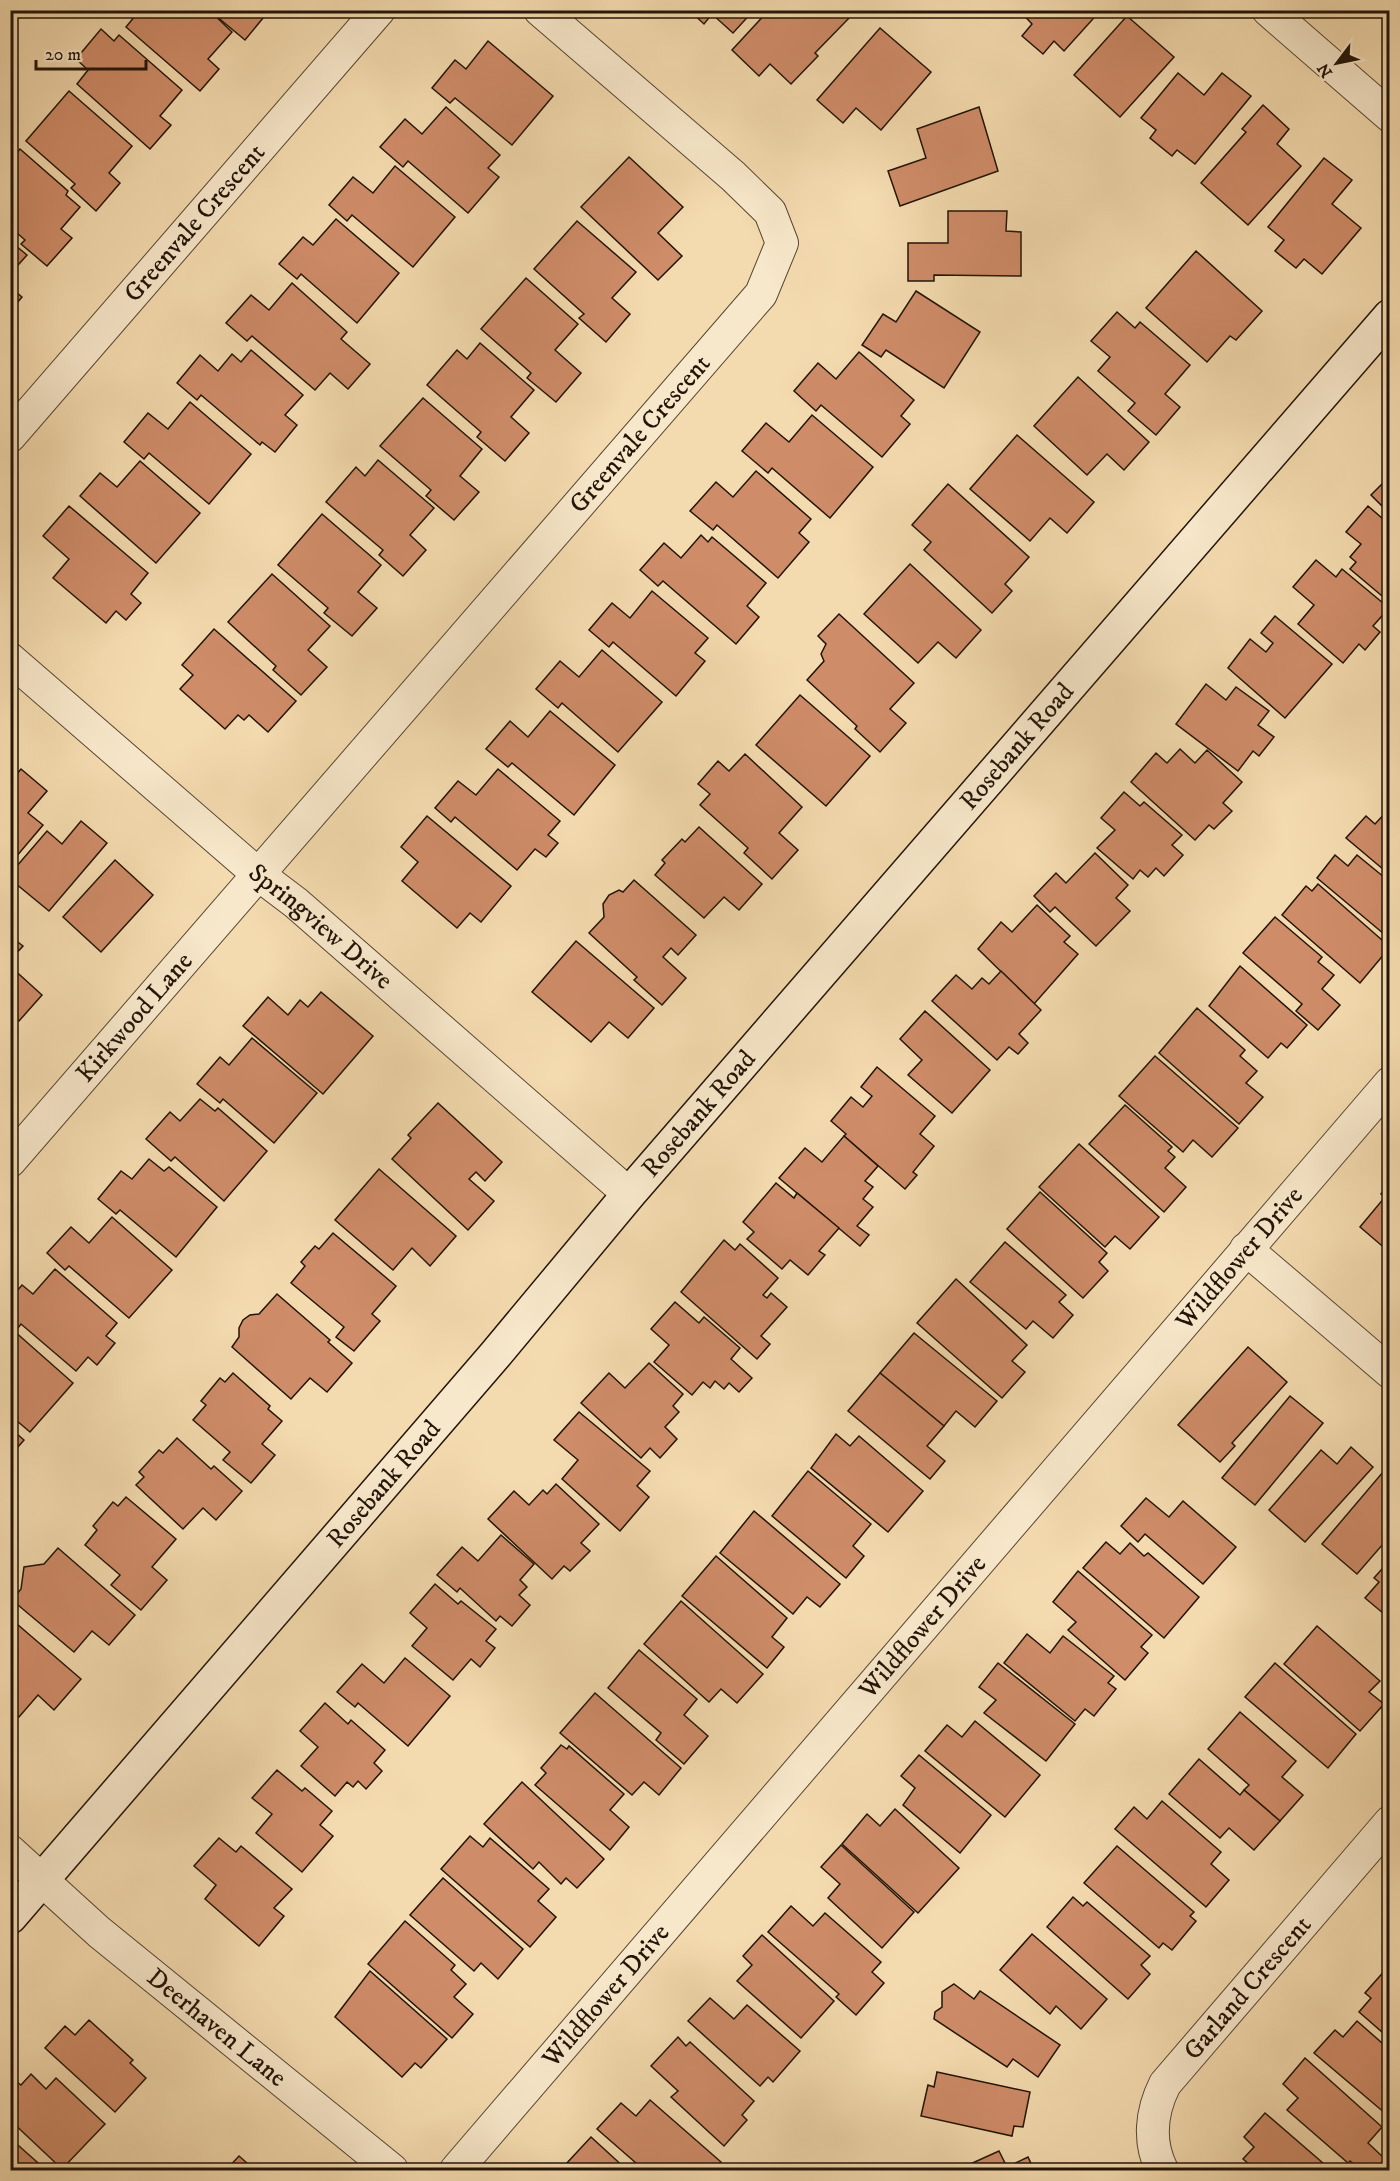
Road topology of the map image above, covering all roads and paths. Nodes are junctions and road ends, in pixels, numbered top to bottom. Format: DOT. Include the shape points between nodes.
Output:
graph roads {
  1 [pos="379,10"];
  2 [pos="540,10"];
  3 [pos="1268,10"];
  4 [pos="1389,116"];
  5 [pos="1389,316"];
  6 [pos="10,436"];
  7 [pos="10,659"];
  8 [pos="260,874"];
  9 [pos="1389,1083"];
  10 [pos="10,1161"];
  11 [pos="629,1194"];
  12 [pos="1246,1249"];
  13 [pos="1389,1372"];
  14 [pos="1389,1822"];
  15 [pos="10,1851"];
  16 [pos="43,1880"];
  17 [pos="10,1917"];
  18 [pos="392,2170"];
  19 [pos="456,2170"];
  20 [pos="1161,2170"];
  1 -- 6 [label="street, Greenvale Crescent"];
  2 -- 8 [label="street, Greenvale Crescent" via="734,176 770,212 782,243 761,294"];
  3 -- 4 [label="street"];
  5 -- 11 [label="street, Rosebank Road"];
  7 -- 8 [label="street, Springview Drive"];
  8 -- 10 [label="street, Kirkwood Lane"];
  8 -- 11 [label="street, Springview Drive"];
  9 -- 12 [label="street, Wildflower Drive"];
  11 -- 16 [label="street, Rosebank Road"];
  12 -- 13 [label="street"];
  12 -- 19 [label="street, Wildflower Drive"];
  14 -- 20 [label="street, Garland Crescent" via="1165,2084 1157,2098 1152,2130"];
  15 -- 16 [label="street, Deerhaven Lane"];
  16 -- 17 [label="street, Rosebank Road"];
  16 -- 18 [label="street, Deerhaven Lane" via="99,1932"];
}
